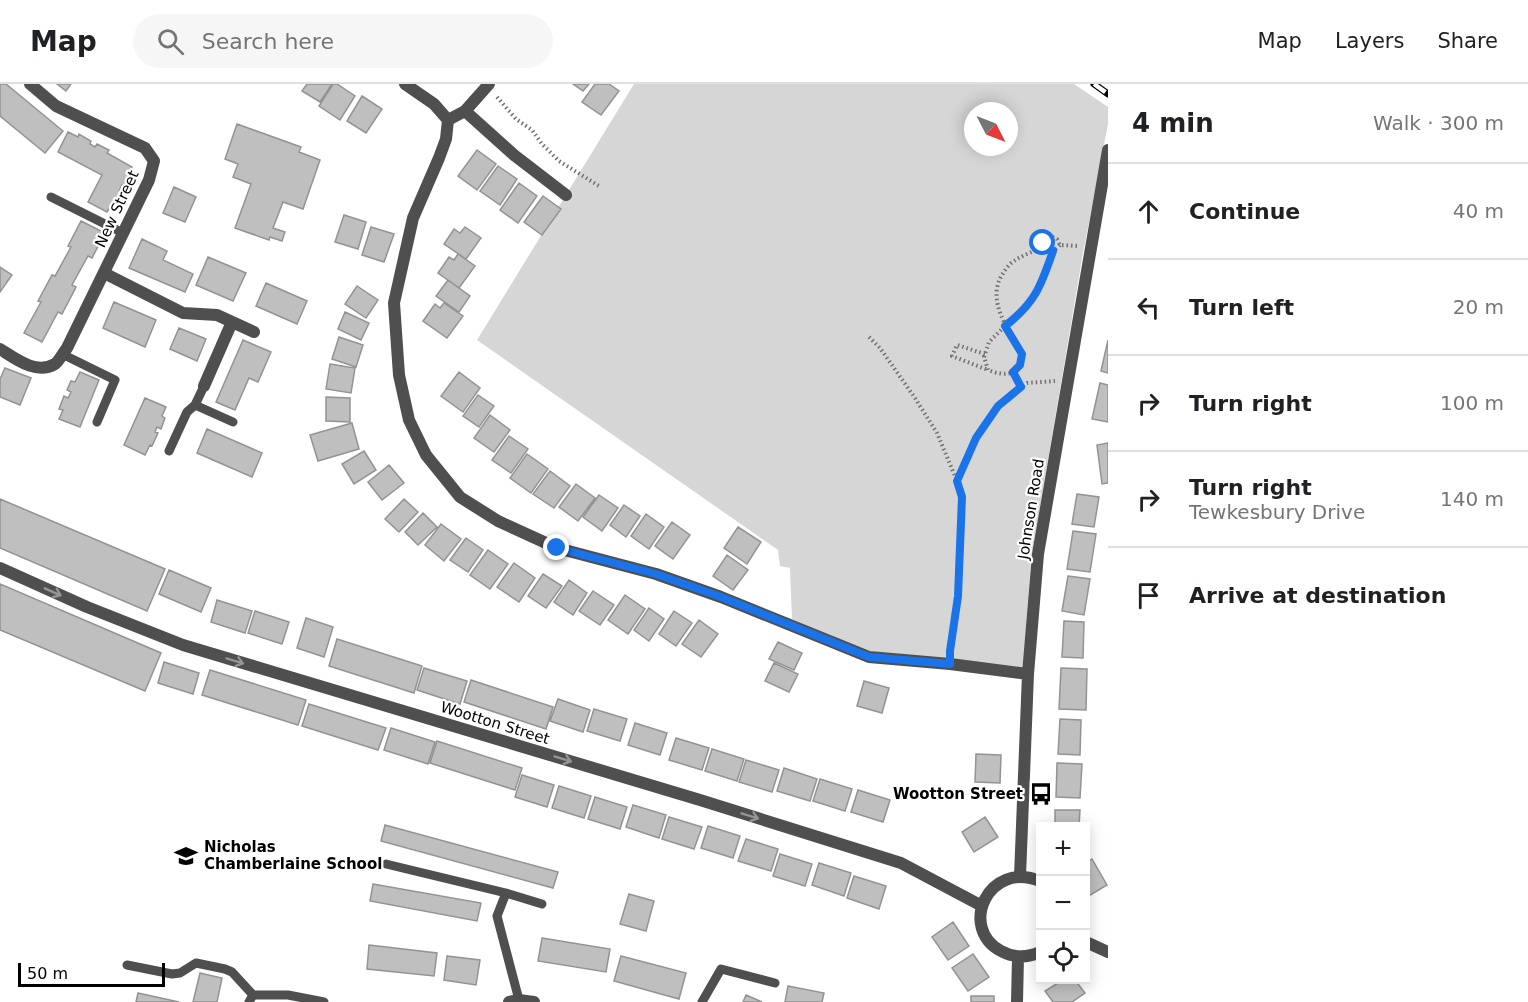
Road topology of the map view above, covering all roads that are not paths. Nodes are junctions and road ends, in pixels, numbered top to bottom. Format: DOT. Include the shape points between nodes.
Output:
graph roads {
  1 [pos="30,84"];
  2 [pos="405,84"];
  3 [pos="488,85"];
  4 [pos="465,111"];
  5 [pos="448,120"];
  6 [pos="1108,150"];
  7 [pos="566,195"];
  8 [pos="51,197"];
  9 [pos="123,233"];
  10 [pos="104,273"];
  11 [pos="232,322"];
  12 [pos="254,332"];
  13 [pos="0,350"];
  14 [pos="62,354"];
  15 [pos="204,386"];
  16 [pos="195,405"];
  17 [pos="97,422"];
  18 [pos="233,422"];
  19 [pos="169,451"];
  20 [pos="0,568"];
  21 [pos="1028,674"];
  22 [pos="386,864"];
  23 [pos="1020,876"];
  24 [pos="1036,879"];
  25 [pos="506,892"];
  26 [pos="542,904"];
  27 [pos="982,906"];
  28 [pos="1090,944"];
  29 [pos="1108,952"];
  30 [pos="1036,954"];
  31 [pos="1018,957"];
  32 [pos="127,965"];
  33 [pos="775,983"];
  34 [pos="251,998"];
  35 [pos="514,1001"];
  36 [pos="324,1002"];
  37 [pos="534,1002"];
  38 [pos="702,1002"];
  39 [pos="1017,1002"];
  1 -- 9 [label="street, New Street" via="56,106 145,148 154,161"];
  2 -- 5 [label="street" via="434,104"];
  3 -- 4 [label="street"];
  4 -- 5 [label="street"];
  4 -- 7 [label="street" via="513,155"];
  5 -- 21 [label="street" via="446,139 414,218 394,303 399,375 409,420 426,455 460,497 498,521 557,548 656,574 869,657"];
  6 -- 21 [label="street, Johnson Road" via="1038,554"];
  8 -- 9 [label="lane"];
  9 -- 10 [label="street, New Street"];
  10 -- 11 [label="street" via="183,313 217,315"];
  10 -- 14 [label="street, New Street"];
  11 -- 12 [label="street"];
  11 -- 15 [label="street"];
  13 -- 14 [label="street" via="27,366 56,363"];
  14 -- 17 [label="lane" via="115,380"];
  15 -- 16 [label="lane"];
  16 -- 18 [label="lane"];
  16 -- 19 [label="lane" via="187,412"];
  20 -- 27 [label="street, Wootton Street, one-way" via="183,645 902,863"];
  21 -- 23 [label="street, Johnson Road"];
  22 -- 25 [label="lane"];
  23 -- 24 [label="street"];
  23 -- 27 [label="street" via="996,885"];
  25 -- 26 [label="lane"];
  25 -- 35 [label="lane" via="497,916"];
  27 -- 31 [label="street" via="983,930 988,940 996,949"];
  28 -- 29 [label="street"];
  30 -- 31 [label="street"];
  31 -- 39 [label="street"];
  32 -- 34 [label="lane" via="172,974 196,963 225,969 232,972"];
  33 -- 38 [label="lane" via="721,969"];
  34 -- 36 [label="lane" via="288,995"];
  35 -- 37 [label="street"];
}
